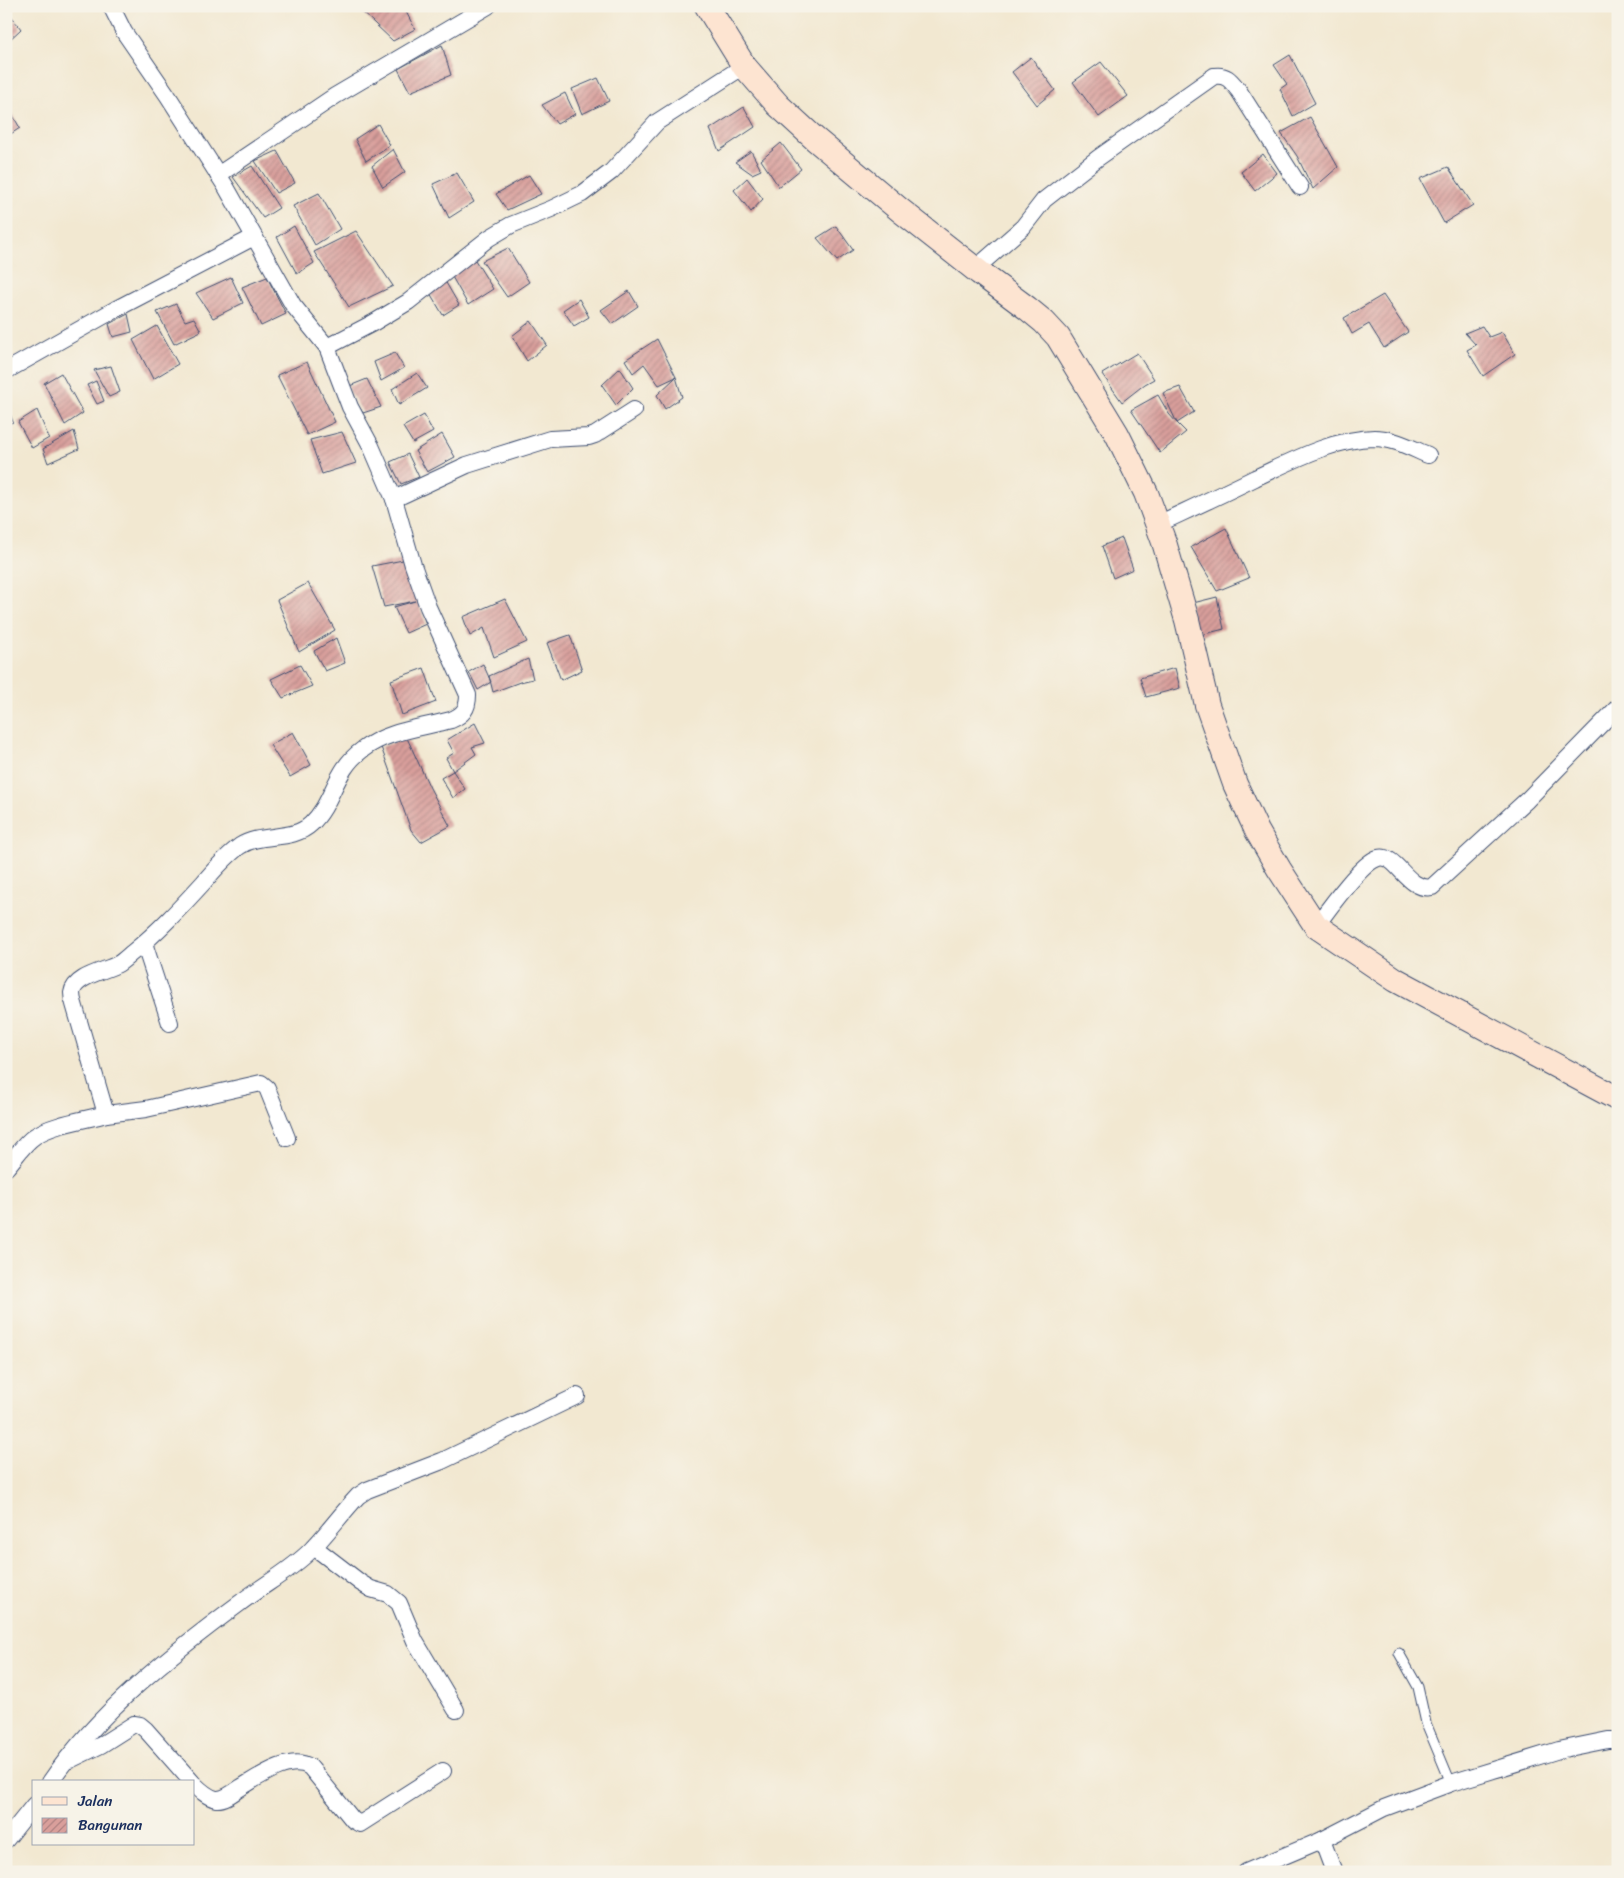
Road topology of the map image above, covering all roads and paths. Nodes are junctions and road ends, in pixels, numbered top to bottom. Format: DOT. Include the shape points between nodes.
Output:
graph roads {
  1 [pos="111,6"];
  2 [pos="488,6"];
  3 [pos="707,6"];
  4 [pos="744,66"];
  5 [pos="218,175"];
  6 [pos="1300,188"];
  7 [pos="254,237"];
  8 [pos="975,269"];
  9 [pos="326,347"];
  10 [pos="6,371"];
  11 [pos="634,410"];
  12 [pos="1428,455"];
  13 [pos="394,499"];
  14 [pos="1158,524"];
  15 [pos="1617,708"];
  16 [pos="1316,926"];
  17 [pos="144,943"];
  18 [pos="170,1023"];
  19 [pos="1618,1099"];
  20 [pos="106,1114"];
  21 [pos="287,1138"];
  22 [pos="6,1168"];
  23 [pos="577,1396"];
  24 [pos="314,1547"];
  25 [pos="1400,1653"];
  26 [pos="456,1710"];
  27 [pos="1618,1740"];
  28 [pos="63,1763"];
  29 [pos="443,1771"];
  30 [pos="51,1780"];
  31 [pos="190,1780"];
  32 [pos="1451,1783"];
  33 [pos="195,1785"];
  34 [pos="32,1808"];
  35 [pos="6,1840"];
  36 [pos="1322,1840"];
  37 [pos="1246,1872"];
  38 [pos="1334,1872"];
  1 -- 5 [label="street" via="124,32"];
  2 -- 5 [label="street" via="335,96"];
  3 -- 4 [label="street"];
  4 -- 8 [label="street" via="815,139"];
  4 -- 9 [label="street" via="658,122 611,172 582,194 503,229 408,302"];
  5 -- 7 [label="street"];
  6 -- 8 [label="street" via="1239,90 1222,75 1214,76 1044,200 1024,227"];
  7 -- 9 [label="street" via="294,305"];
  7 -- 10 [label="street"];
  8 -- 14 [label="street" via="1027,308 1058,337 1117,434"];
  9 -- 13 [label="street" via="350,407"];
  11 -- 13 [label="street" via="595,435 550,440 467,465"];
  12 -- 14 [label="street" via="1391,440 1352,440 1297,459"];
  13 -- 17 [label="street" via="428,608 468,696 465,710 450,720 388,736 361,750 340,772 326,803 310,826 241,845"];
  14 -- 16 [label="street" via="1187,620 1207,704 1235,784 1257,831"];
  15 -- 16 [label="street" via="1527,800 1432,887 1418,887 1390,861 1378,858 1349,883"];
  16 -- 19 [label="street" via="1396,980"];
  17 -- 18 [label="street"];
  17 -- 20 [label="street" via="118,964 82,980 72,993"];
  20 -- 21 [label="street" via="146,1109 261,1083 268,1088"];
  20 -- 22 [label="street" via="35,1136"];
  23 -- 24 [label="street" via="442,1461 367,1490 348,1506"];
  24 -- 26 [label="street" via="361,1583 395,1598 414,1642"];
  24 -- 28 [label="street" via="150,1673"];
  25 -- 32 [label="lane" via="1418,1687 1426,1723"];
  27 -- 32 [label="street" via="1559,1750"];
  28 -- 30 [label="street"];
  28 -- 31 [label="street" via="101,1745 134,1724 146,1730"];
  29 -- 33 [label="street" via="360,1824 304,1763 288,1764 218,1799 209,1797"];
  32 -- 36 [label="street" via="1384,1808"];
  34 -- 35 [label="street"];
  36 -- 37 [label="street"];
  36 -- 38 [label="street"];
}
